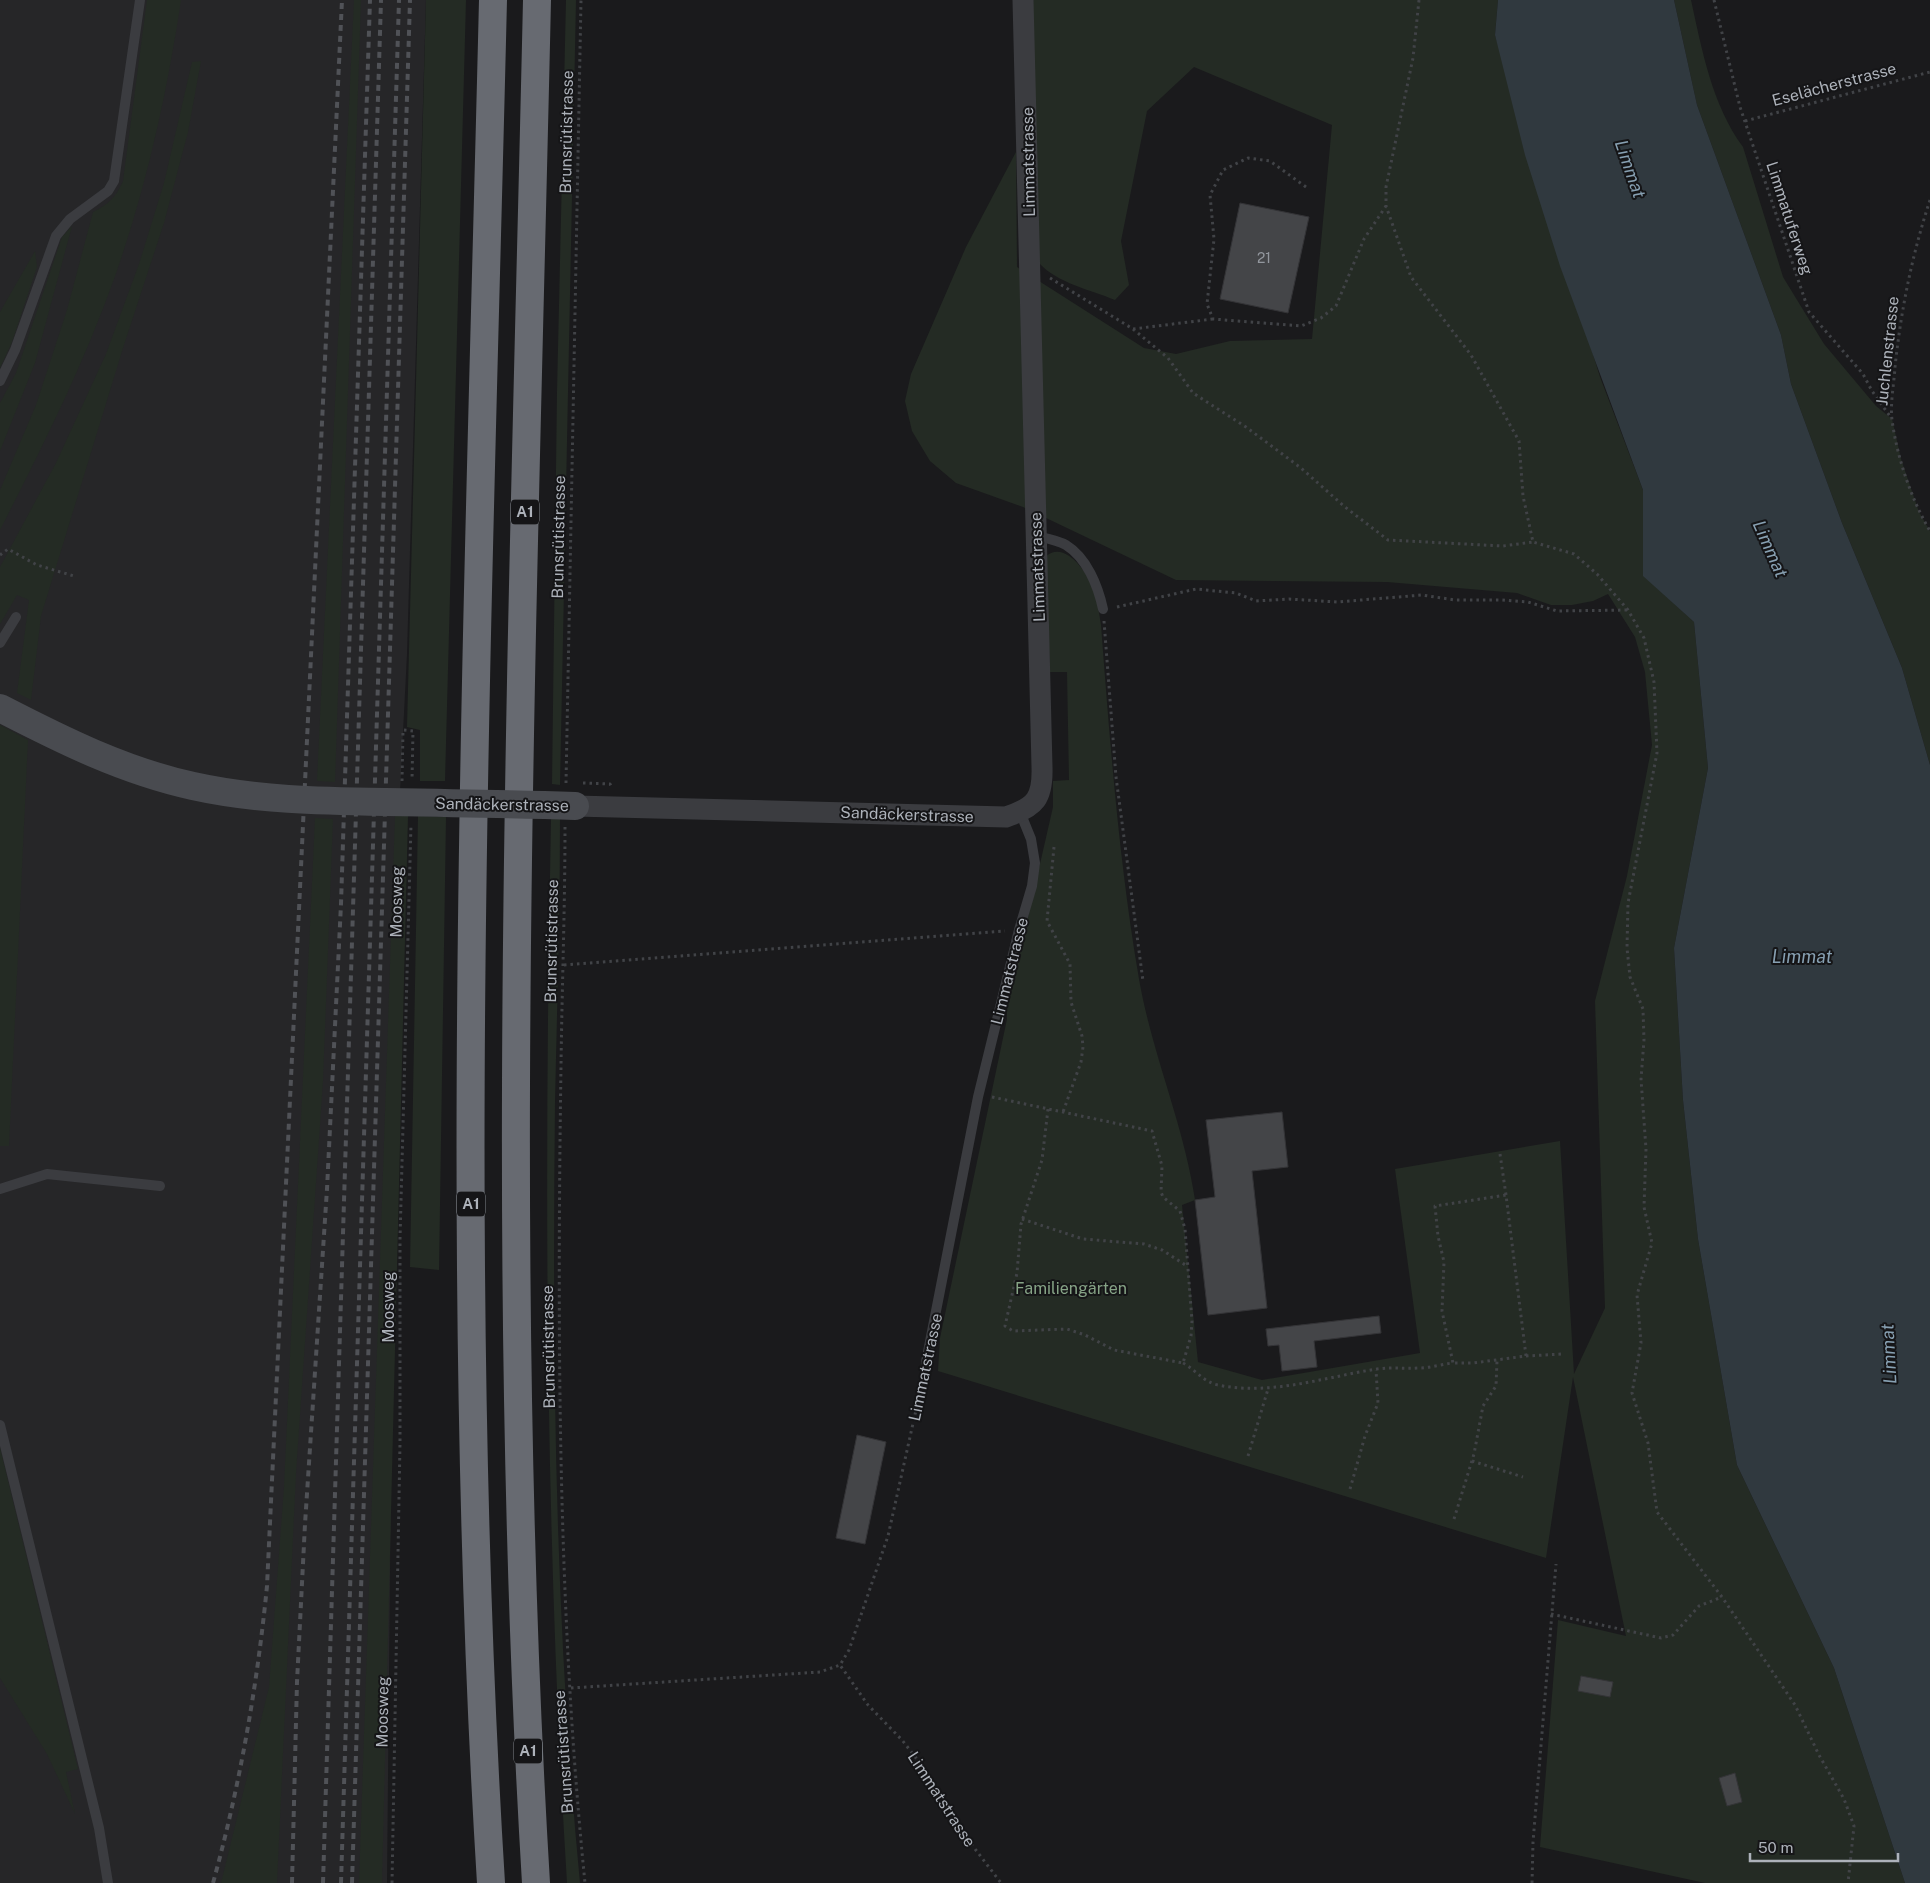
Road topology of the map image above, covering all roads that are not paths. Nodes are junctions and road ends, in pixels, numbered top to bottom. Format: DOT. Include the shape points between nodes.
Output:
graph roads {
  1 [pos="140,0"];
  2 [pos="493,0"];
  3 [pos="537,0"];
  4 [pos="1023,0"];
  5 [pos="0,381"];
  6 [pos="1036,536"];
  7 [pos="1103,609"];
  8 [pos="16,617"];
  9 [pos="0,643"];
  10 [pos="0,708"];
  11 [pos="568,800"];
  12 [pos="1020,812"];
  13 [pos="160,1186"];
  14 [pos="0,1189"];
  15 [pos="926,1362"];
  16 [pos="0,1425"];
  17 [pos="108,1883"];
  18 [pos="491,1883"];
  19 [pos="536,1883"];
  1 -- 5 [label="lane" via="114,181 108,191 70,219 56,236 15,350"];
  2 -- 18 [label="highway, A1" via="476,757 471,1161 477,1585"];
  3 -- 19 [label="highway, A1" via="520,738 515,1134 519,1526"];
  4 -- 6 [label="street, Limmatstrasse"];
  6 -- 7 [label="lane" via="1066,544 1084,561"];
  6 -- 12 [label="street, Limmatstrasse" via="1042,787 1036,800"];
  8 -- 9 [label="lane"];
  10 -- 11 [label="street, Sandäckerstrasse, bridge" via="67,742 131,769 191,786 236,794 299,800"];
  11 -- 12 [label="street, Sandäckerstrasse" via="1006,817"];
  12 -- 15 [label="lane, Limmatstrasse" via="1031,839 1035,863 1032,886 979,1094"];
  13 -- 14 [label="lane" via="47,1174"];
  16 -- 17 [label="lane" via="99,1828"];
}
